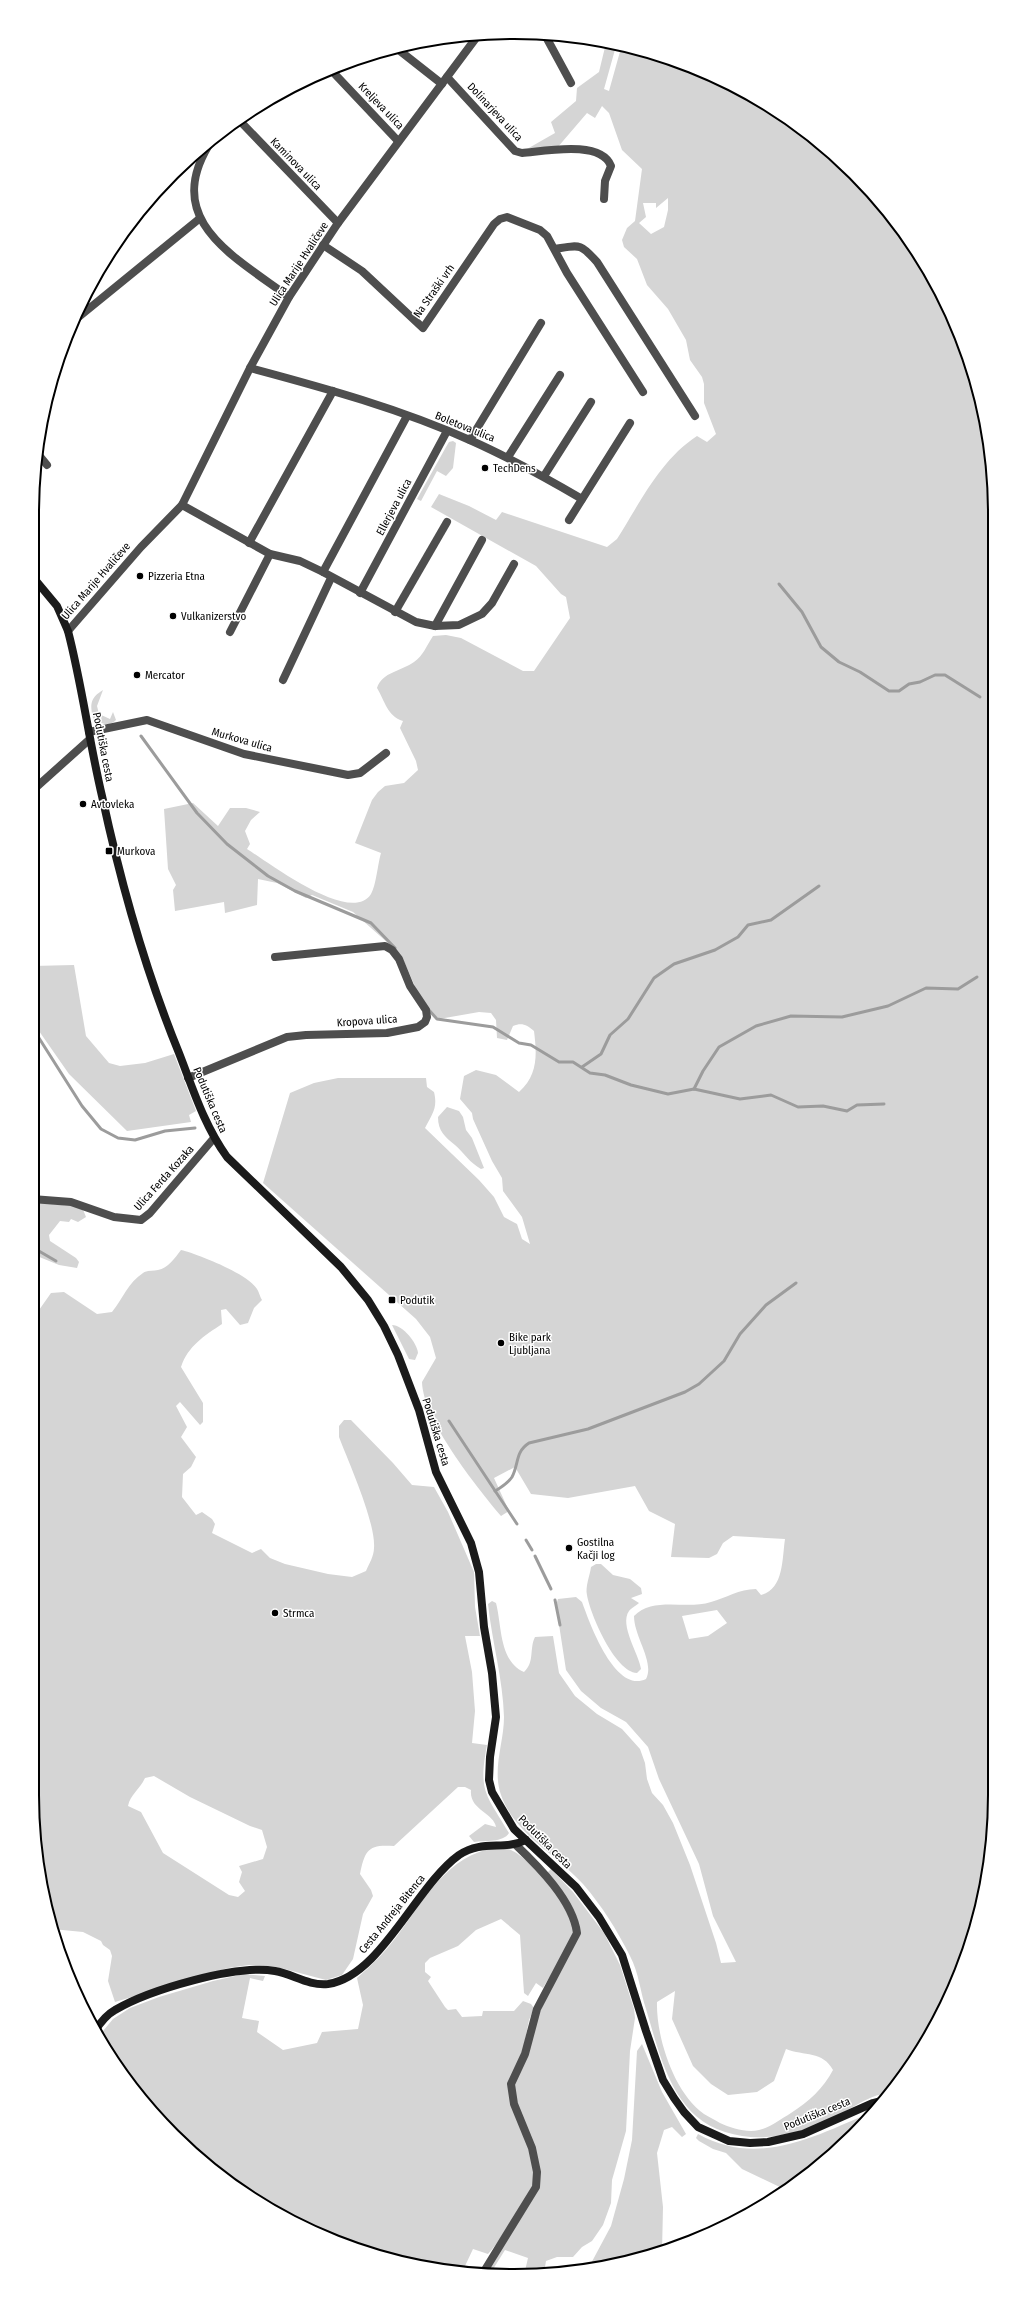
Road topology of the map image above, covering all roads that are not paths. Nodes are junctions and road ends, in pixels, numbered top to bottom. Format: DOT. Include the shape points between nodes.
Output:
graph roads {
  1 [pos="548,40"];
  2 [pos="474,41"];
  3 [pos="402,52"];
  4 [pos="335,74"];
  5 [pos="447,77"];
  6 [pos="571,83"];
  7 [pos="442,84"];
  8 [pos="243,124"];
  9 [pos="398,141"];
  10 [pos="204,154"];
  11 [pos="604,199"];
  12 [pos="199,219"];
  13 [pos="338,223"];
  14 [pos="323,245"];
  15 [pos="556,249"];
  16 [pos="289,297"];
  17 [pos="84,313"];
  18 [pos="540,323"];
  19 [pos="250,368"];
  20 [pos="560,375"];
  21 [pos="334,391"];
  22 [pos="643,392"];
  23 [pos="591,402"];
  24 [pos="407,416"];
  25 [pos="695,416"];
  26 [pos="630,423"];
  27 [pos="447,432"];
  28 [pos="470,440"];
  29 [pos="508,457"];
  30 [pos="42,459"];
  31 [pos="47,465"];
  32 [pos="544,476"];
  33 [pos="582,499"];
  34 [pos="182,505"];
  35 [pos="569,520"];
  36 [pos="447,522"];
  37 [pos="482,540"];
  38 [pos="248,543"];
  39 [pos="270,554"];
  40 [pos="514,564"];
  41 [pos="324,572"];
  42 [pos="331,578"];
  43 [pos="39,584"];
  44 [pos="360,593"];
  45 [pos="395,612"];
  46 [pos="435,626"];
  47 [pos="68,631"];
  48 [pos="230,632"];
  49 [pos="283,680"];
  50 [pos="89,736"];
  51 [pos="386,753"];
  52 [pos="39,784"];
  53 [pos="275,956"];
  54 [pos="188,1078"];
  55 [pos="214,1138"];
  56 [pos="39,1200"];
  57 [pos="526,1840"];
  58 [pos="516,1845"];
  59 [pos="99,2025"];
  60 [pos="873,2103"];
  61 [pos="486,2268"];
  1 -- 6 [label="street"];
  2 -- 5 [label="street, Ulica Marije Hvaličeve"];
  3 -- 7 [label="street"];
  4 -- 9 [label="street, Kreljeva ulica"];
  5 -- 7 [label="street, Ulica Marije Hvaličeve"];
  5 -- 11 [label="street, Dolinarjeva ulica" via="515,151 522,153 590,149 604,155 611,166 605,181"];
  7 -- 9 [label="street, Ulica Marije Hvaličeve"];
  8 -- 13 [label="street, Kaminova ulica"];
  9 -- 13 [label="street, Ulica Marije Hvaličeve"];
  10 -- 12 [label="street" via="193,183 193,200"];
  12 -- 16 [label="street" via="220,245"];
  12 -- 17 [label="street"];
  13 -- 14 [label="street, Ulica Marije Hvaličeve"];
  14 -- 15 [label="street, Na Straški vrh" via="362,271 423,328 478,245 500,218 507,217 540,230"];
  14 -- 16 [label="street, Ulica Marije Hvaličeve"];
  15 -- 22 [label="street, Na Straški vrh" via="567,273"];
  15 -- 25 [label="street" via="574,246 584,248 597,262"];
  16 -- 19 [label="street, Ulica Marije Hvaličeve"];
  18 -- 28 [label="street"];
  19 -- 21 [label="street, Boletova ulica"];
  19 -- 34 [label="street, Ulica Marije Hvaličeve"];
  20 -- 29 [label="street"];
  21 -- 24 [label="street, Boletova ulica"];
  21 -- 38 [label="street"];
  23 -- 32 [label="street"];
  24 -- 27 [label="street, Boletova ulica"];
  24 -- 41 [label="street"];
  26 -- 33 [label="street"];
  27 -- 28 [label="street, Boletova ulica"];
  27 -- 44 [label="street, Ellerjeva ulica"];
  28 -- 29 [label="street, Boletova ulica"];
  29 -- 32 [label="street, Boletova ulica"];
  30 -- 31 [label="street"];
  32 -- 33 [label="street, Boletova ulica"];
  33 -- 35 [label="street"];
  34 -- 38 [label="street"];
  34 -- 47 [label="street, Ulica Marije Hvaličeve" via="141,547"];
  36 -- 45 [label="street"];
  37 -- 46 [label="street"];
  38 -- 39 [label="street"];
  39 -- 41 [label="street" via="300,561"];
  39 -- 48 [label="street"];
  40 -- 46 [label="street" via="492,603 482,614 459,625"];
  41 -- 42 [label="street"];
  42 -- 44 [label="street"];
  42 -- 49 [label="street"];
  43 -- 47 [label="street, Podutiška cesta" via="54,602"];
  44 -- 45 [label="street"];
  45 -- 46 [label="street" via="416,622"];
  47 -- 50 [label="street, Podutiška cesta"];
  50 -- 51 [label="street, Murkova ulica" via="147,720 244,754 348,775 360,773"];
  50 -- 52 [label="street"];
  50 -- 54 [label="street, Podutiška cesta" via="102,798 147,968"];
  53 -- 54 [label="street, Kropova ulica" via="385,946 399,959 410,986 426,1010 426,1022 418,1027 387,1033 287,1037"];
  54 -- 55 [label="street, Podutiška cesta"];
  55 -- 56 [label="street, Ulica Ferda Kozaka" via="150,1213 141,1220 114,1217 71,1202"];
  55 -- 57 [label="street, Podutiška cesta" via="227,1156 341,1266 368,1300 398,1355 419,1410 436,1472 471,1543 479,1572 496,1718 489,1780 497,1803 514,1829"];
  57 -- 58 [label="street, Cesta Andreja Bitenca"];
  57 -- 60 [label="street, Podutiška cesta" via="576,1887 599,1917 622,1955 663,2080 684,2112 698,2127 729,2141 768,2142 803,2134"];
  58 -- 59 [label="street, Cesta Andreja Bitenca" via="490,1844 468,1850 459,1856 428,1887 382,1948 343,1980 328,1984 310,1983 276,1971 224,1974 134,2001 106,2016"];
  58 -- 61 [label="street" via="538,1866 565,1902 575,1920 577,1933 537,2009 512,2084 514,2104 532,2148 537,2172 536,2187"];
}
